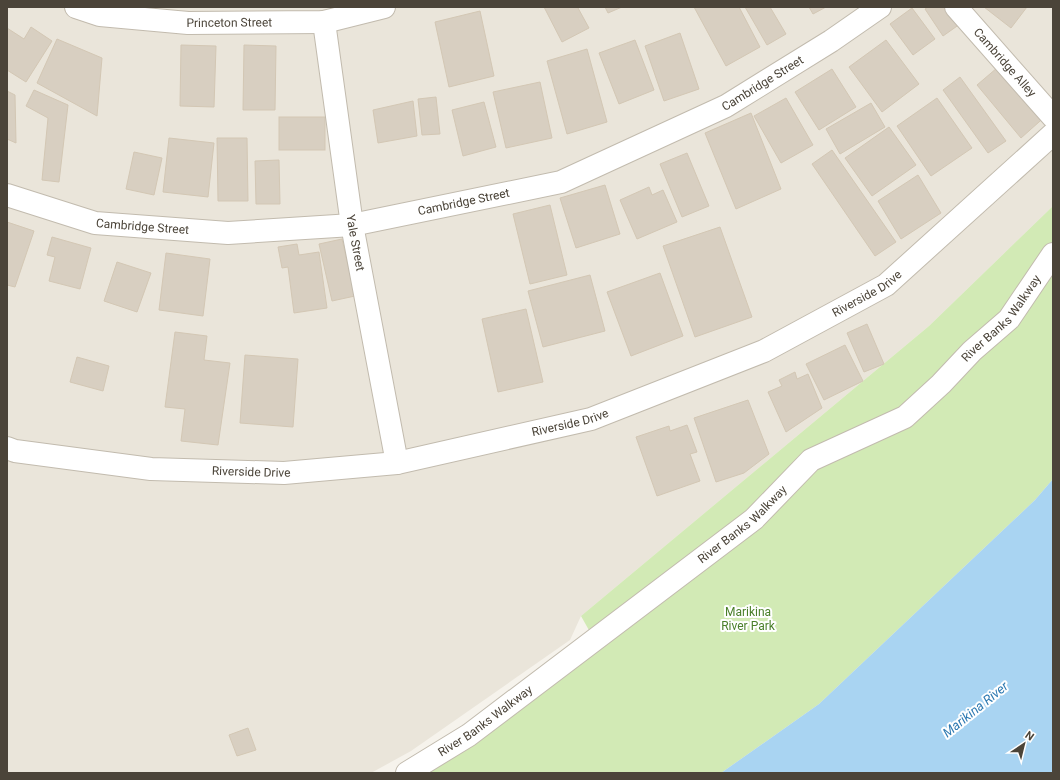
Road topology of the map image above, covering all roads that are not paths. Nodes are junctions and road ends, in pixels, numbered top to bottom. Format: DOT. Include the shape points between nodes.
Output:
graph roads {
  1 [pos="76,7"];
  2 [pos="384,7"];
  3 [pos="880,7"];
  4 [pos="956,7"];
  5 [pos="324,22"];
  6 [pos="1053,117"];
  7 [pos="1053,134"];
  8 [pos="7,195"];
  9 [pos="352,225"];
  10 [pos="1053,254"];
  11 [pos="7,448"];
  12 [pos="397,463"];
  13 [pos="406,773"];
  1 -- 5 [label="street, Princeton Street" via="100,15 188,23"];
  2 -- 5 [label="street, Princeton Street"];
  3 -- 9 [label="street, Cambridge Street" via="831,41 726,106 561,182"];
  4 -- 6 [label="street, Cambridge Alley"];
  5 -- 9 [label="street, Yale Street"];
  7 -- 12 [label="street, Riverside Drive" via="886,285 764,351 590,419"];
  8 -- 9 [label="street, Cambridge Street" via="95,223 228,234"];
  9 -- 12 [label="street, Yale Street"];
  10 -- 13 [label="street, River Banks Walkway" via="1009,319 972,351 906,417 811,460 754,519 469,735"];
  11 -- 12 [label="street, Riverside Drive" via="151,469 284,473"];
}
